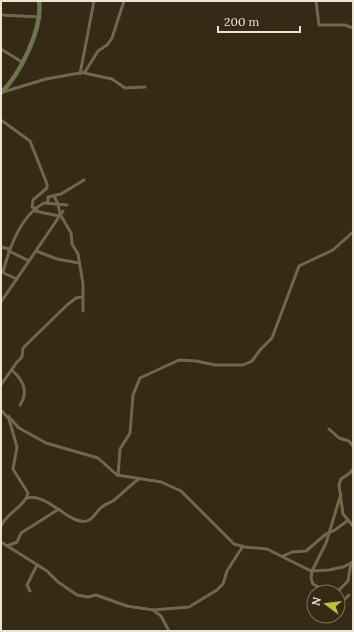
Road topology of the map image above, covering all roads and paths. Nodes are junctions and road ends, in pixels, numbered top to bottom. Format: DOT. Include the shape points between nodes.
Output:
graph roads {
  1 [pos="39,1"];
  2 [pos="94,1"];
  3 [pos="124,1"];
  4 [pos="316,1"];
  5 [pos="1,15"];
  6 [pos="40,17"];
  7 [pos="353,28"];
  8 [pos="1,49"];
  9 [pos="22,62"];
  10 [pos="84,73"];
  11 [pos="80,74"];
  12 [pos="145,87"];
  13 [pos="2,92"];
  14 [pos="1,120"];
  15 [pos="84,180"];
  16 [pos="54,196"];
  17 [pos="48,203"];
  18 [pos="58,204"];
  19 [pos="67,205"];
  20 [pos="36,210"];
  21 [pos="61,214"];
  22 [pos="353,232"];
  23 [pos="1,247"];
  24 [pos="9,250"];
  25 [pos="36,251"];
  26 [pos="29,261"];
  27 [pos="79,263"];
  28 [pos="2,272"];
  29 [pos="17,279"];
  30 [pos="82,296"];
  31 [pos="1,302"];
  32 [pos="82,310"];
  33 [pos="12,370"];
  34 [pos="1,385"];
  35 [pos="20,405"];
  36 [pos="1,410"];
  37 [pos="8,416"];
  38 [pos="328,429"];
  39 [pos="353,446"];
  40 [pos="353,469"];
  41 [pos="118,476"];
  42 [pos="139,478"];
  43 [pos="28,491"];
  44 [pos="340,494"];
  45 [pos="27,498"];
  46 [pos="36,498"];
  47 [pos="59,509"];
  48 [pos="347,521"];
  49 [pos="1,526"];
  50 [pos="353,526"];
  51 [pos="328,533"];
  52 [pos="1,542"];
  53 [pos="6,546"];
  54 [pos="243,546"];
  55 [pos="282,556"];
  56 [pos="352,563"];
  57 [pos="37,565"];
  58 [pos="312,571"];
  59 [pos="313,584"];
  60 [pos="345,584"];
  61 [pos="30,591"];
  62 [pos="349,595"];
  63 [pos="346,598"];
  64 [pos="153,610"];
  65 [pos="169,631"];
  1 -- 6 [label="street"];
  2 -- 11 [label="street"];
  3 -- 10 [label="street" via="112,38 108,45 98,51"];
  4 -- 7 [label="street" via="319,25 345,25"];
  5 -- 6 [label="street"];
  6 -- 9 [label="street" via="33,43"];
  8 -- 9 [label="street"];
  9 -- 13 [label="street"];
  10 -- 11 [label="street"];
  10 -- 12 [label="street" via="112,79 125,88"];
  11 -- 13 [label="street" via="62,75"];
  14 -- 20 [label="street" via="30,141 33,148 47,184 45,190 33,200 32,207"];
  15 -- 16 [label="street"];
  16 -- 17 [label="street" via="47,198"];
  16 -- 18 [label="street"];
  17 -- 18 [label="street"];
  17 -- 20 [label="street" via="42,204"];
  18 -- 19 [label="street"];
  18 -- 21 [label="street"];
  20 -- 21 [label="street"];
  20 -- 24 [label="street" via="25,222"];
  21 -- 25 [label="street"];
  21 -- 27 [label="street" via="71,233"];
  22 -- 41 [label="street" via="333,250 299,266 273,337 252,362 243,365 215,365 179,360 140,378 134,391 130,433 120,449"];
  23 -- 24 [label="street"];
  24 -- 26 [label="street"];
  24 -- 28 [label="street"];
  25 -- 26 [label="street"];
  25 -- 27 [label="street" via="57,259"];
  26 -- 29 [label="street"];
  27 -- 30 [label="street" via="83,284"];
  28 -- 29 [label="street"];
  29 -- 31 [label="street"];
  30 -- 32 [label="street"];
  30 -- 33 [label="street" via="68,304 25,345 22,357"];
  33 -- 34 [label="street"];
  33 -- 35 [label="street" via="26,392"];
  36 -- 37 [label="street"];
  37 -- 41 [label="street" via="20,428 48,444 98,458"];
  37 -- 43 [label="street" via="17,448 13,469"];
  38 -- 39 [label="street"];
  40 -- 44 [label="street" via="339,481"];
  41 -- 42 [label="street"];
  42 -- 47 [label="street" via="100,508 88,521 79,521"];
  42 -- 54 [label="street" via="160,482 181,491 193,500 232,542"];
  43 -- 45 [label="street"];
  43 -- 46 [label="street"];
  44 -- 48 [label="street" via="343,514"];
  44 -- 51 [label="street"];
  45 -- 46 [label="street"];
  45 -- 49 [label="street" via="5,518"];
  46 -- 47 [label="street"];
  47 -- 53 [label="street" via="21,533 17,542"];
  48 -- 50 [label="street"];
  48 -- 51 [label="street"];
  51 -- 55 [label="street" via="306,551"];
  51 -- 58 [label="street" via="326,543"];
  52 -- 53 [label="street"];
  53 -- 57 [label="street"];
  54 -- 55 [label="street" via="267,548"];
  54 -- 64 [label="street" via="223,584 217,590 189,607"];
  55 -- 58 [label="street"];
  56 -- 58 [label="street" via="343,568"];
  56 -- 60 [label="street"];
  57 -- 61 [label="street" via="27,585"];
  57 -- 64 [label="street" via="77,595 96,595 127,606"];
  58 -- 59 [label="street"];
  62 -- 63 [label="street"];
  64 -- 65 [label="street" via="161,616"];
}
